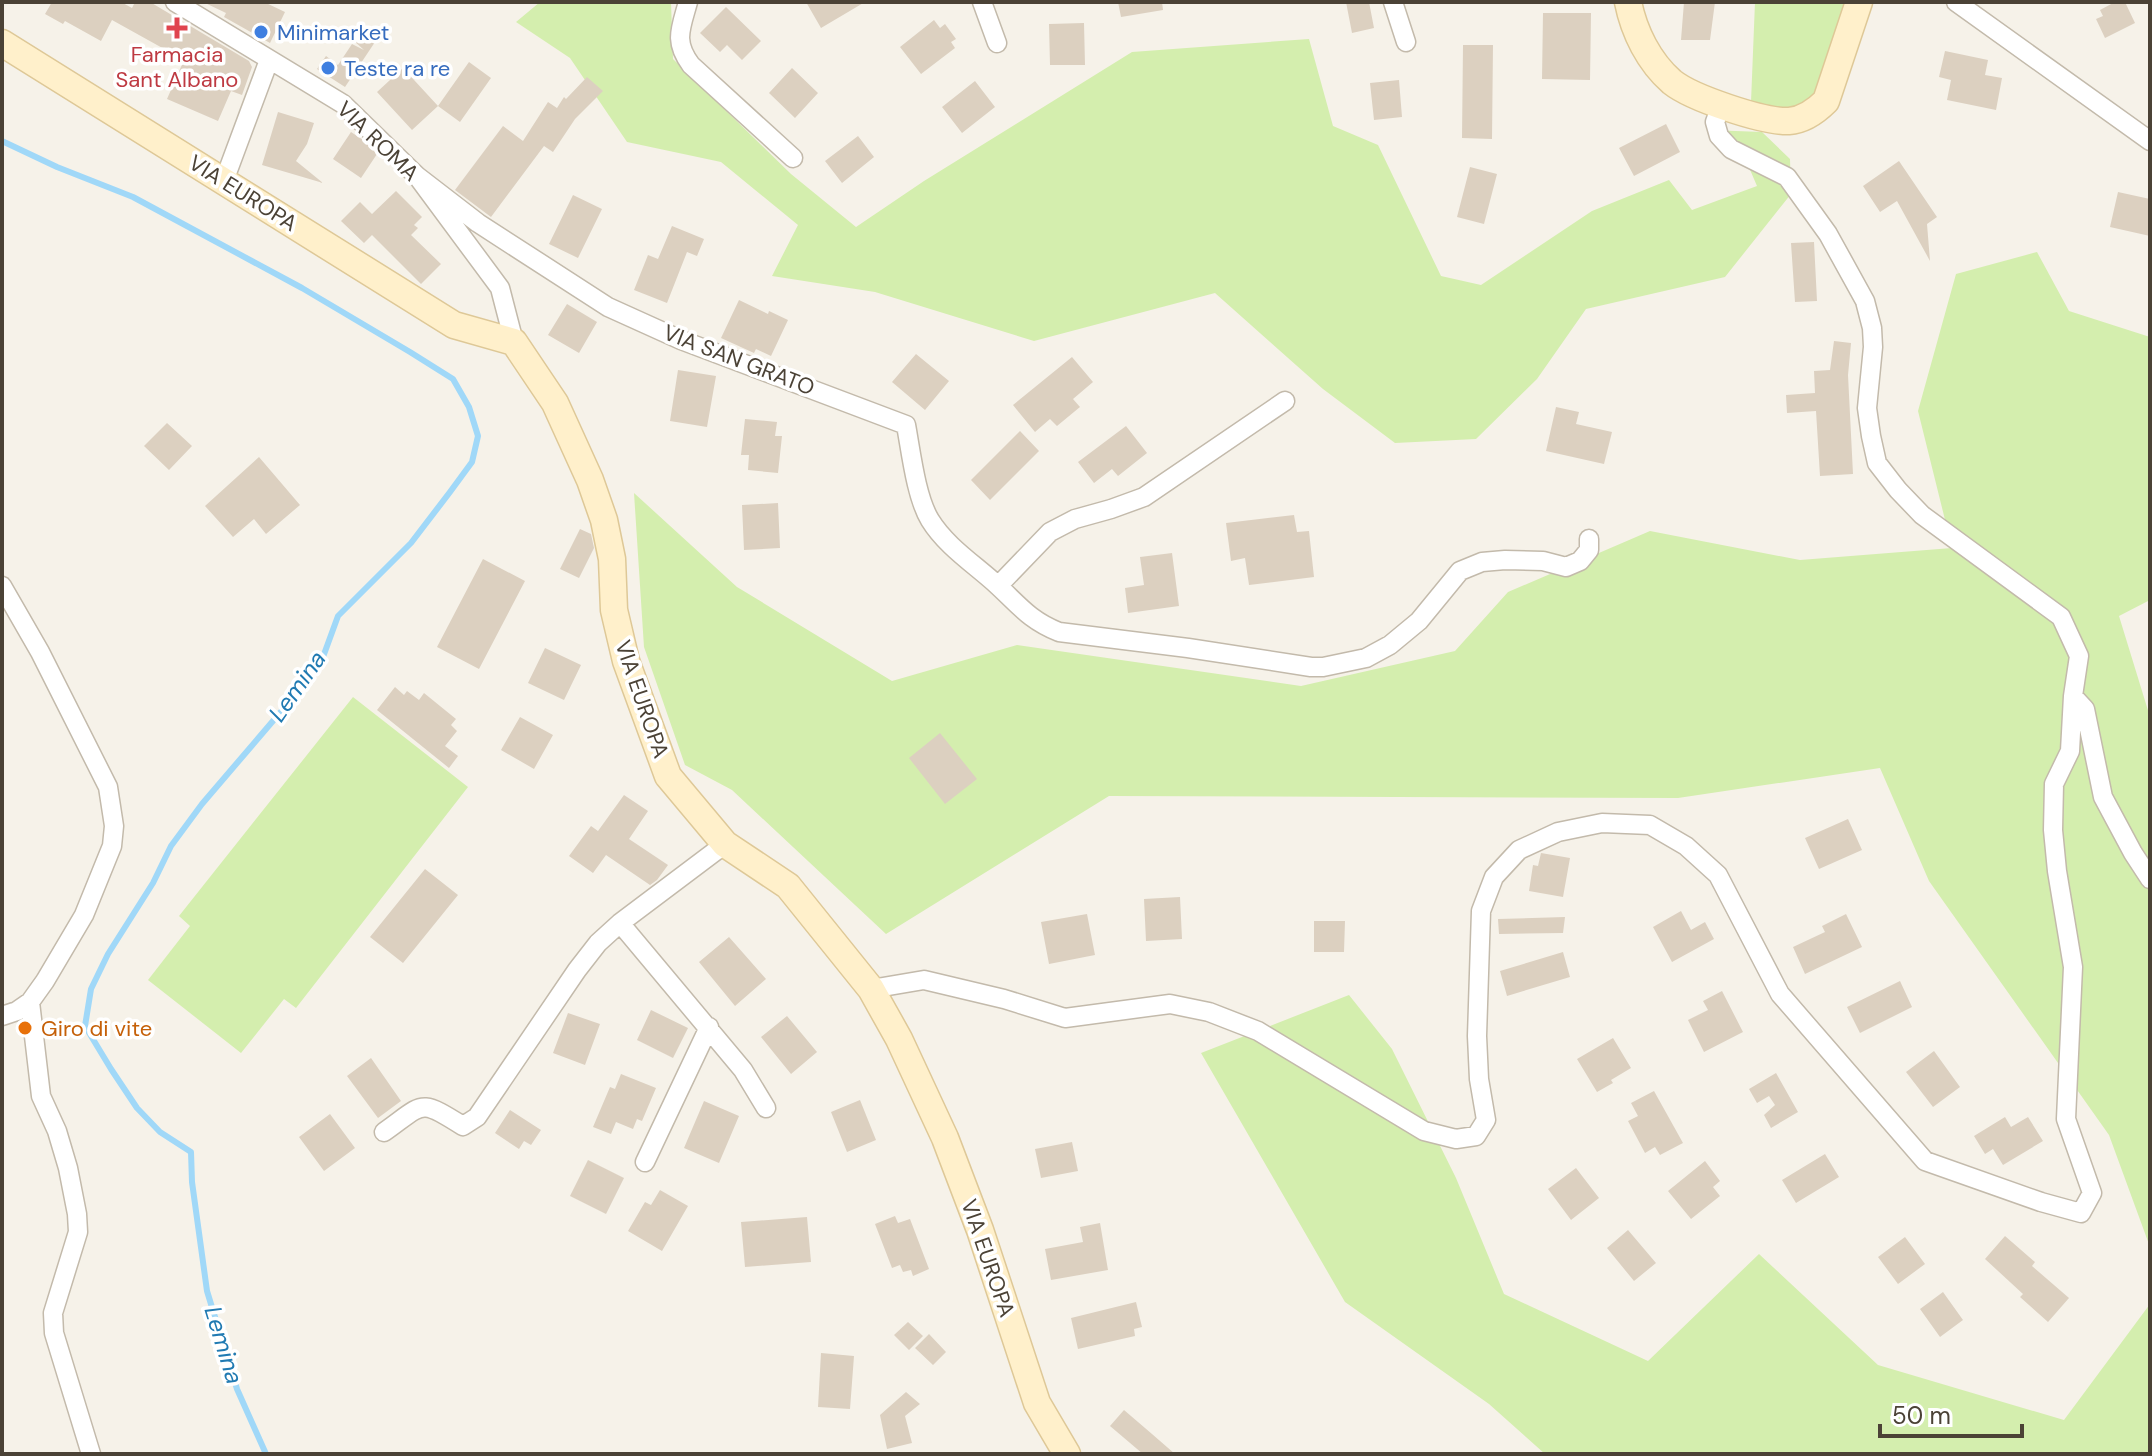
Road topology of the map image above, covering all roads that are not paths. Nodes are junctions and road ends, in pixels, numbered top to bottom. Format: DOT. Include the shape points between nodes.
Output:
graph roads {
  1 [pos="175,2"];
  2 [pos="202,2"];
  3 [pos="688,2"];
  4 [pos="982,2"];
  5 [pos="1393,2"];
  6 [pos="1628,2"];
  7 [pos="1859,2"];
  8 [pos="1956,2"];
  9 [pos="212,25"];
  10 [pos="1406,42"];
  11 [pos="2,43"];
  12 [pos="997,43"];
  13 [pos="269,60"];
  14 [pos="1721,106"];
  15 [pos="2150,141"];
  16 [pos="793,158"];
  17 [pos="417,176"];
  18 [pos="224,181"];
  19 [pos="514,342"];
  20 [pos="1285,401"];
  21 [pos="1589,539"];
  22 [pos="2,586"];
  23 [pos="998,586"];
  24 [pos="2073,696"];
  25 [pos="725,844"];
  26 [pos="2150,879"];
  27 [pos="620,923"];
  28 [pos="871,989"];
  29 [pos="30,1002"];
  30 [pos="2,1016"];
  31 [pos="709,1027"];
  32 [pos="766,1108"];
  33 [pos="384,1132"];
  34 [pos="645,1162"];
  35 [pos="91,1454"];
  36 [pos="1067,1454"];
  1 -- 9 [label="street, VIA ROMA"];
  2 -- 9 [label="street"];
  3 -- 16 [label="street" via="679,34 683,54"];
  4 -- 12 [label="street"];
  5 -- 10 [label="street"];
  6 -- 14 [label="street" via="1656,65 1684,90"];
  7 -- 14 [label="street" via="1826,101 1818,109 1792,121"];
  8 -- 15 [label="street"];
  9 -- 13 [label="street, VIA ROMA"];
  11 -- 18 [label="street, VIA EUROPA"];
  13 -- 17 [label="street, VIA ROMA" via="343,104"];
  13 -- 18 [label="street"];
  14 -- 24 [label="street" via="1715,122 1719,136 1731,149 1787,177 1828,234 1865,301 1873,347 1867,408 1877,463 1922,515 2061,617 2079,656"];
  17 -- 19 [label="street, VIA ROMA" via="500,288"];
  17 -- 23 [label="street, VIA SAN GRATO" via="478,223 608,307 906,425 929,518"];
  18 -- 19 [label="street, VIA EUROPA" via="454,325"];
  19 -- 25 [label="street, VIA EUROPA" via="555,403 590,480 612,559 614,610 626,661 668,776"];
  20 -- 23 [label="street" via="1144,497 1050,532"];
  21 -- 23 [label="street, VIA SAN GRATO" via="1589,550 1580,561 1566,567 1505,560 1460,571 1419,621 1390,645 1366,658 1323,667 1059,632 1021,610"];
  22 -- 29 [label="street" via="108,787 114,826 112,846 84,915"];
  24 -- 26 [label="street" via="2085,709 2103,797"];
  24 -- 28 [label="street" via="2070,751 2054,784 2053,830 2073,967 2066,1119 2092,1193 2081,1213 1925,1161 1780,994 1718,875 1686,846 1650,825 1602,823 1558,832 1519,850 1494,877 1481,911 1477,1036 1486,1120 1476,1136 1456,1139 1424,1131 1258,1031 1209,1012 1170,1004 1065,1018 924,980"];
  25 -- 27 [label="street"];
  25 -- 28 [label="street, VIA EUROPA" via="788,886"];
  27 -- 31 [label="street"];
  27 -- 33 [label="street" via="577,970 477,1117 463,1126 431,1106 419,1107"];
  28 -- 36 [label="street, VIA EUROPA" via="945,1138 1037,1403"];
  29 -- 30 [label="street"];
  29 -- 35 [label="street" via="41,1096 57,1131 77,1214 78,1232 53,1313 54,1333"];
  31 -- 32 [label="street"];
  31 -- 34 [label="street"];
}
